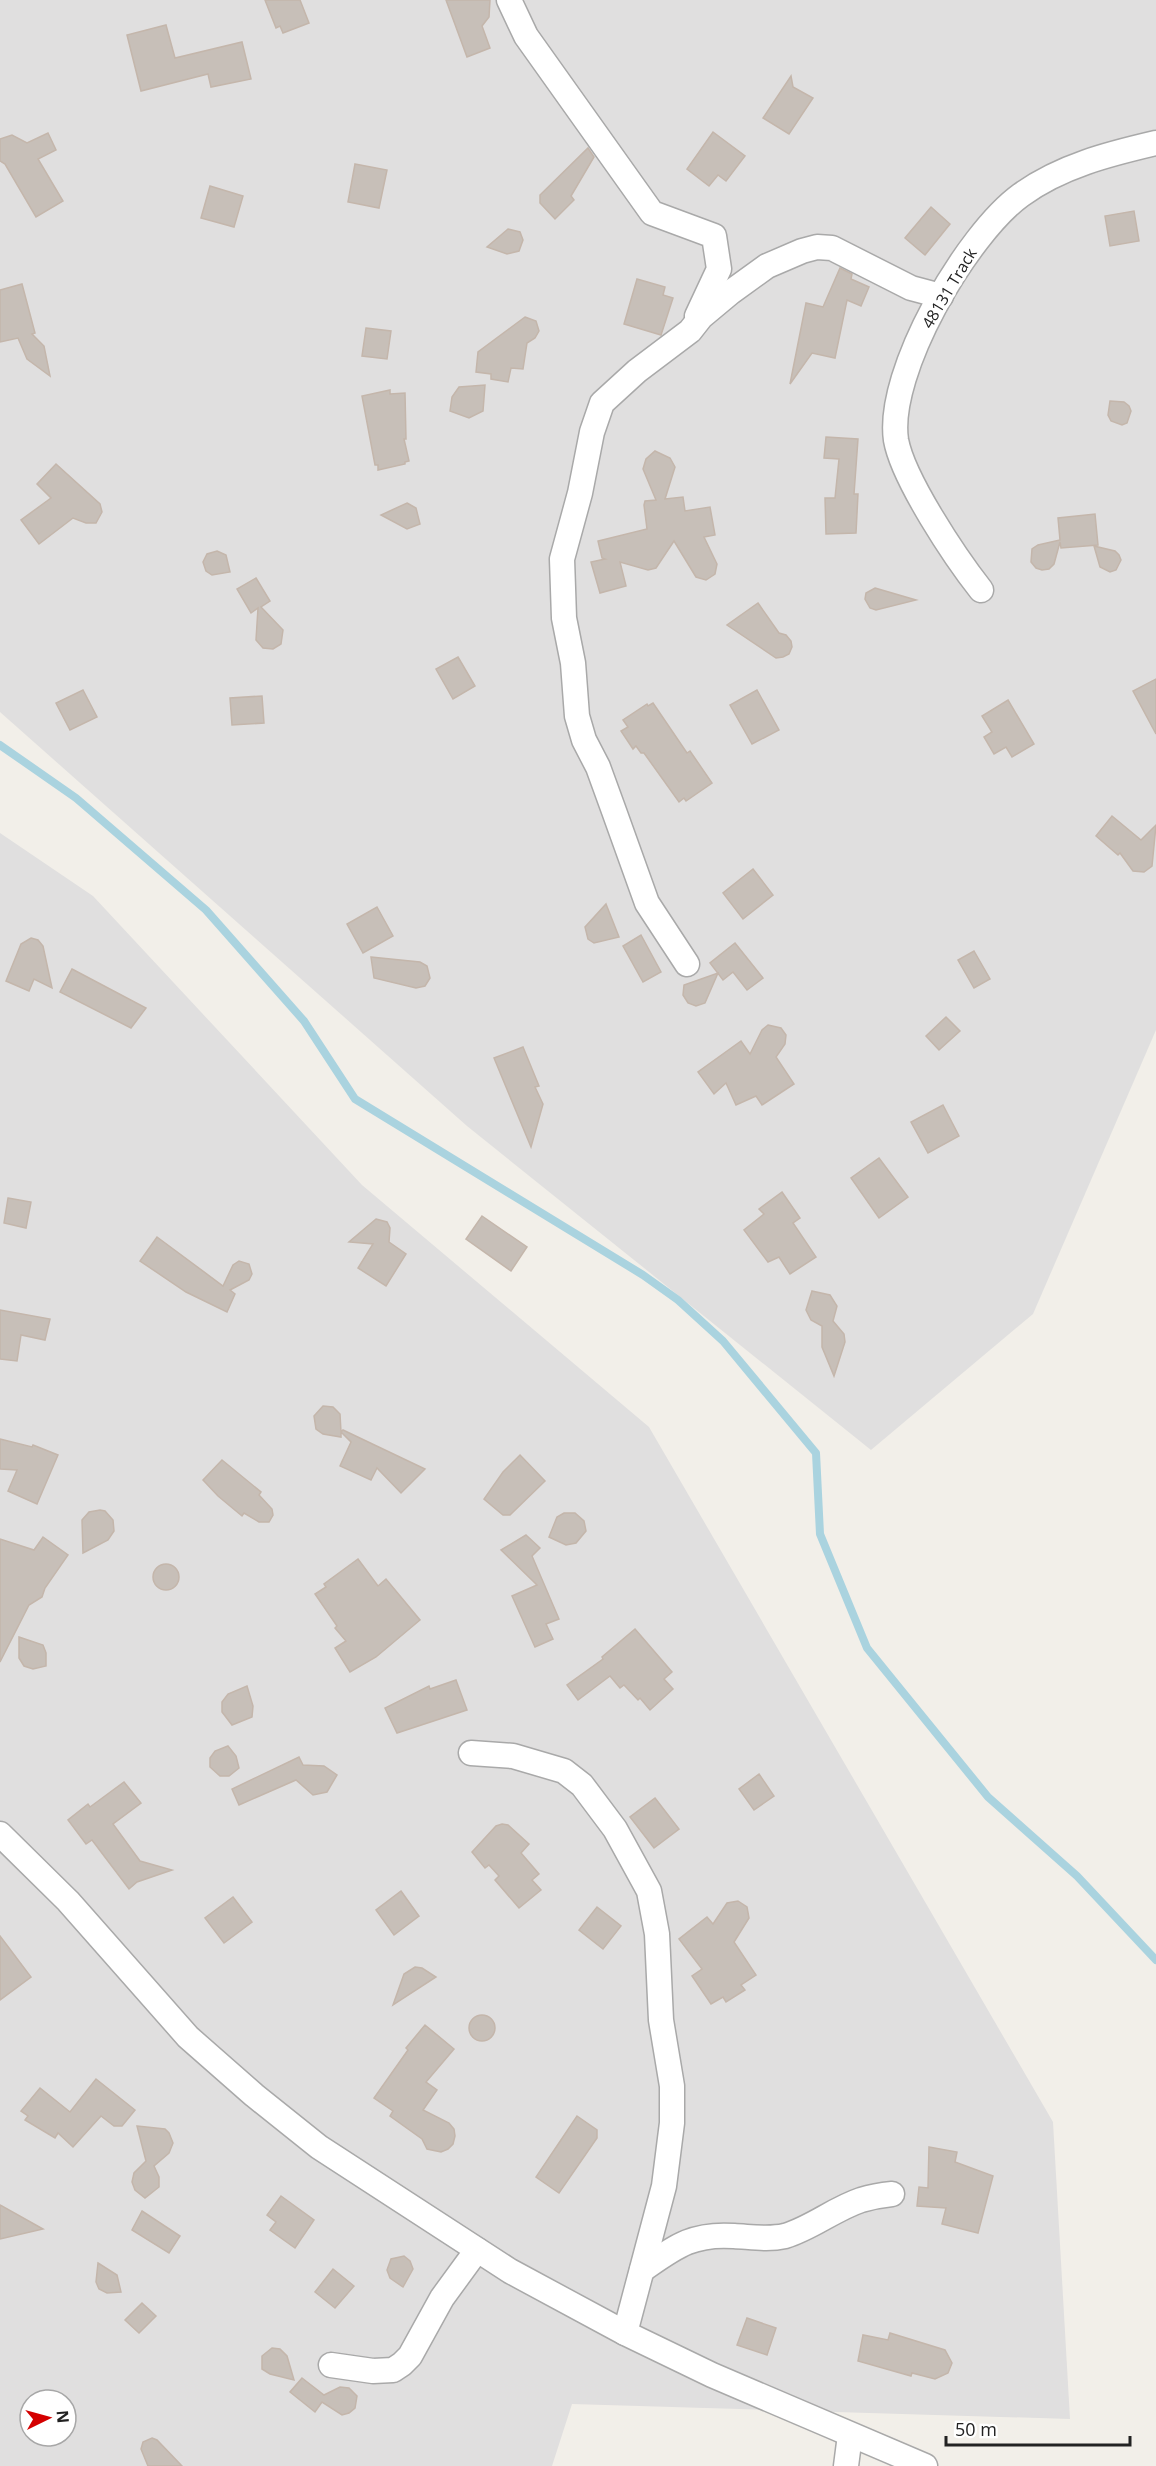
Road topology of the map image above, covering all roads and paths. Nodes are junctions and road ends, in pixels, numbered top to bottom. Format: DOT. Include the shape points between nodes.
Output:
graph roads {
  1 [pos="509,0"];
  2 [pos="1156,143"];
  3 [pos="941,296"];
  4 [pos="690,332"];
  5 [pos="981,590"];
  6 [pos="687,964"];
  7 [pos="471,1753"];
  8 [pos="0,1834"];
  9 [pos="892,2194"];
  10 [pos="477,2250"];
  11 [pos="642,2270"];
  12 [pos="625,2333"];
  13 [pos="331,2365"];
  14 [pos="850,2435"];
  15 [pos="846,2466"];
  16 [pos="925,2466"];
  1 -- 4 [label="street" via="525,36 652,213 714,236 719,269"];
  2 -- 3 [label="street, 48131 Track" via="1085,161 1021,195 993,219"];
  3 -- 4 [label="street" via="911,288 832,248 817,247 767,266 701,317"];
  3 -- 5 [label="street, 48131 Track" via="927,318 903,385 895,412 896,440 904,466 924,502"];
  4 -- 6 [label="street" via="602,403 562,559 564,618 573,663 577,716 584,740 598,767 647,903"];
  7 -- 11 [label="street" via="513,1756 564,1771 582,1785 615,1829 649,1891 657,1934 672,2123 664,2186"];
  8 -- 10 [label="street" via="68,1900 188,2037 254,2095 319,2147"];
  9 -- 11 [label="street" via="858,2201 784,2236 695,2238 679,2244"];
  10 -- 12 [label="street"];
  10 -- 13 [label="street" via="402,2364 393,2370 373,2371"];
  11 -- 12 [label="street"];
  12 -- 14 [label="street"];
  14 -- 15 [label="street"];
  14 -- 16 [label="street"];
}
